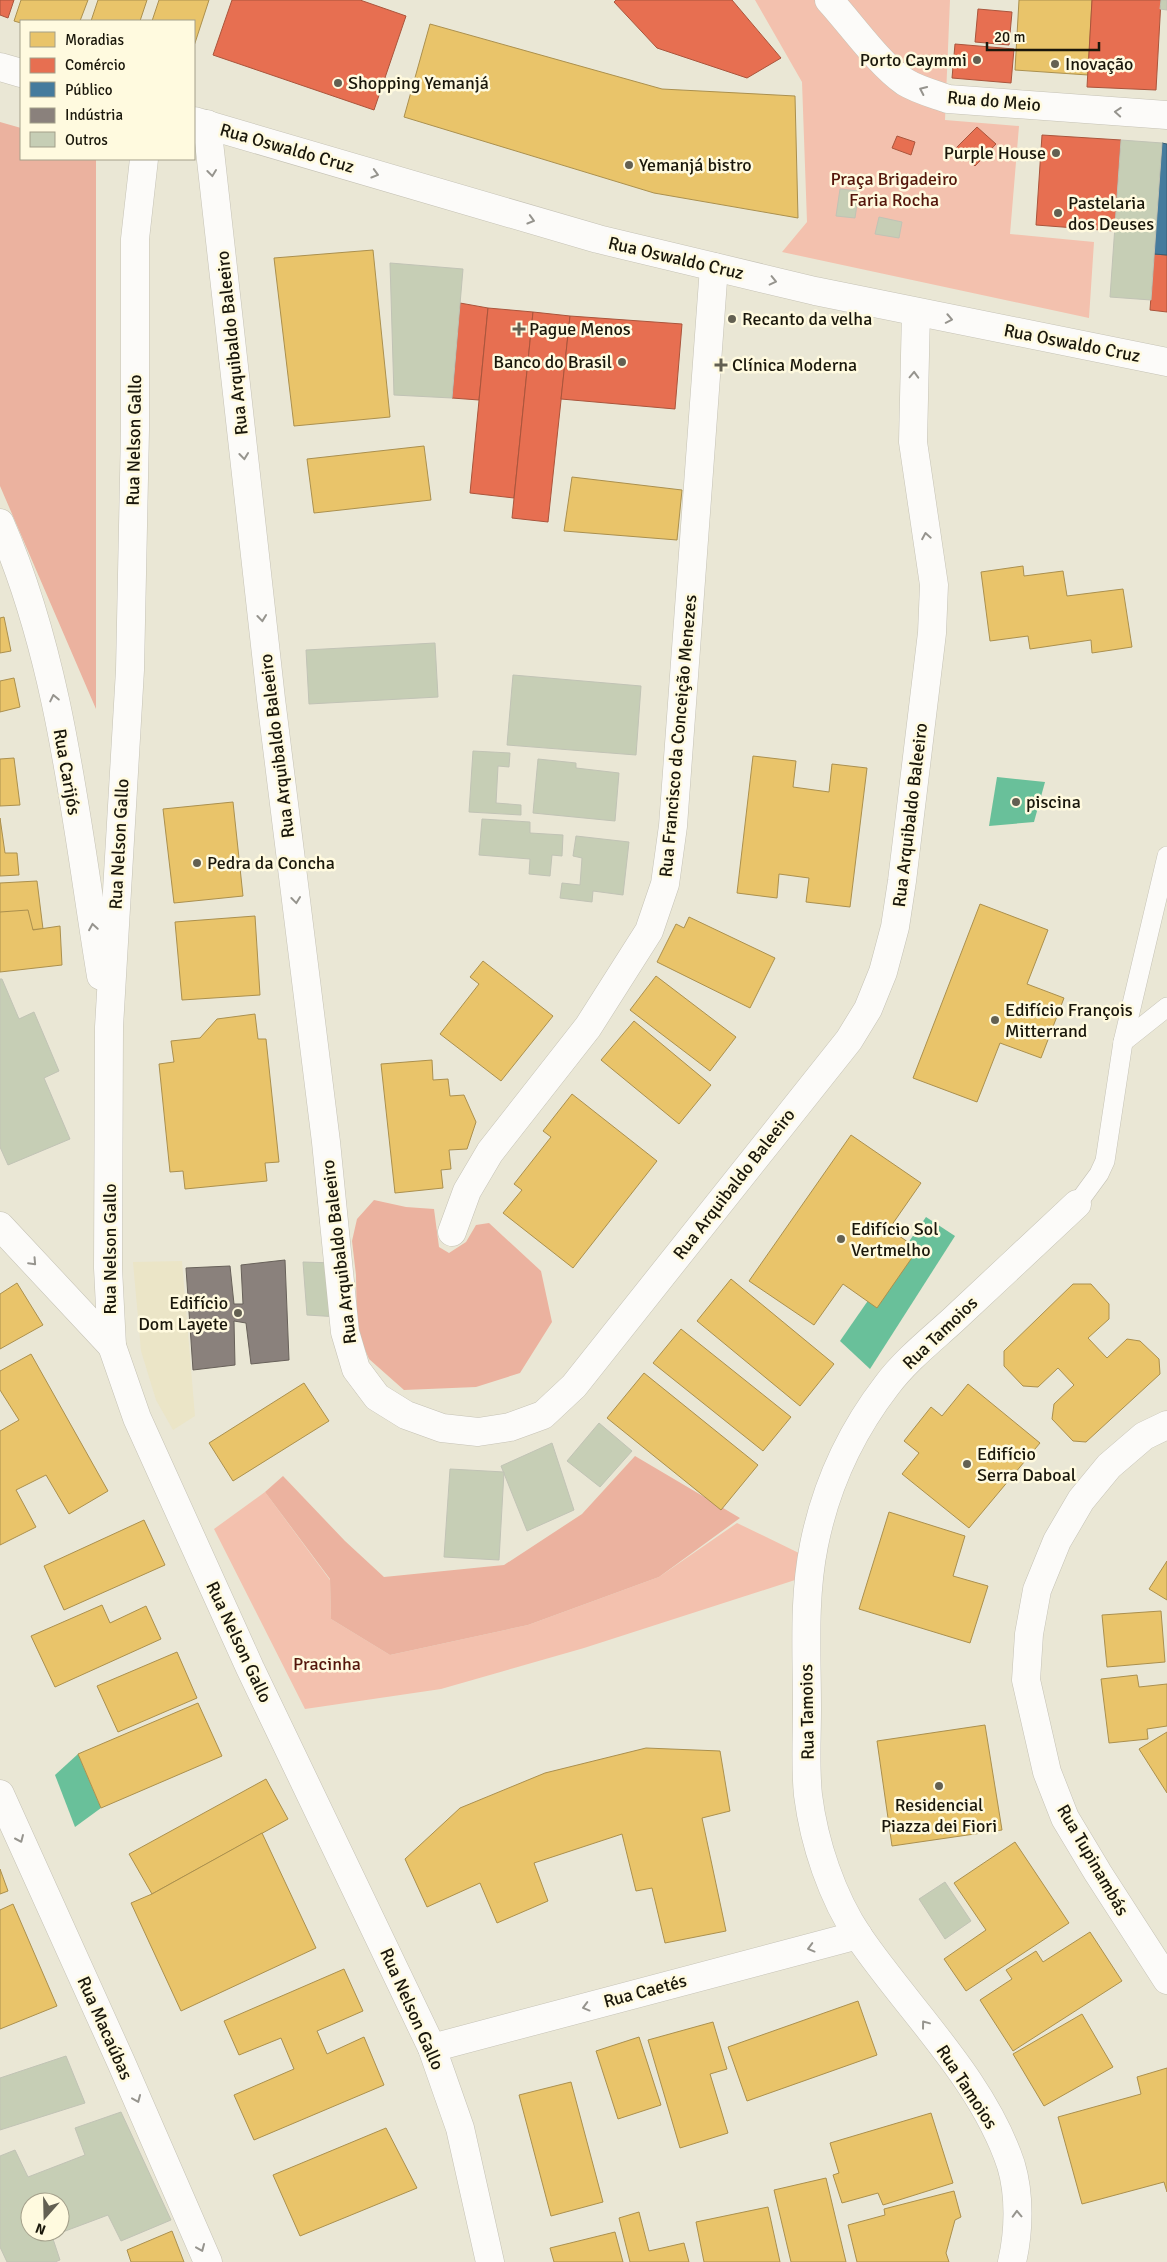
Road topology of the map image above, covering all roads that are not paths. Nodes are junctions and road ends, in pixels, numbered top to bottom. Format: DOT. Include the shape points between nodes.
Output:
graph roads {
  1 [pos="829,0"];
  2 [pos="0,67"];
  3 [pos="20,73"];
  4 [pos="1167,115"];
  5 [pos="200,123"];
  6 [pos="144,160"];
  7 [pos="714,267"];
  8 [pos="916,312"];
  9 [pos="1167,362"];
  10 [pos="0,523"];
  11 [pos="1167,856"];
  12 [pos="1167,1007"];
  13 [pos="109,1027"];
  14 [pos="1124,1042"];
  15 [pos="1077,1204"];
  16 [pos="0,1226"];
  17 [pos="452,1232"];
  18 [pos="112,1346"];
  19 [pos="1167,1425"];
  20 [pos="0,1794"];
  21 [pos="858,1935"];
  22 [pos="1167,1980"];
  23 [pos="432,2048"];
  24 [pos="208,2262"];
  25 [pos="490,2262"];
  26 [pos="1012,2262"];
  4 -- 1 [label="street, Rua do Meio, one-way" via="948,99 930,93 905,82 887,66"];
  2 -- 3 [label="street"];
  5 -- 7 [label="street, Rua Oswaldo Cruz, one-way" via="598,240"];
  5 -- 8 [label="street, Rua Arquibaldo Baleeiro, one-way" via="326,1142 345,1332 356,1369 376,1397 406,1415 442,1428 478,1432 510,1427 543,1415 574,1386 848,1040 868,1009 883,972 896,918 932,633 934,584 913,442"];
  6 -- 13 [label="street, Rua Nelson Gallo" via="135,239 130,670"];
  7 -- 8 [label="street, Rua Oswaldo Cruz, one-way"];
  7 -- 17 [label="street, Rua Francisco da Conceição Menezes" via="673,826 665,884 644,940 588,1027 490,1152 467,1190"];
  8 -- 9 [label="street, Rua Oswaldo Cruz, one-way"];
  13 -- 10 [label="street, Rua Carijós, one-way" via="64,744 38,629"];
  11 -- 14 [label="lane"];
  12 -- 14 [label="lane"];
  13 -- 18 [label="street, Rua Nelson Gallo" via="108,1268"];
  14 -- 15 [label="lane" via="1105,1161"];
  15 -- 21 [label="street, Rua Tamoios" via="888,1383 836,1468 827,1494 814,1546 805,1616 808,1795 834,1892"];
  16 -- 18 [label="street, one-way"];
  18 -- 23 [label="street, Rua Nelson Gallo" via="137,1418 250,1668"];
  19 -- 22 [label="street, Rua Tupinambás" via="1144,1436 1109,1466 1081,1500 1057,1541 1038,1590 1029,1634 1026,1680 1047,1772 1065,1818"];
  20 -- 24 [label="street, Rua Macaúbas, one-way"];
  21 -- 23 [label="street, Rua Caetés, one-way"];
  26 -- 21 [label="street, Rua Tamoios, one-way" via="1018,2238 1016,2200 1012,2168 999,2135 954,2063"];
  23 -- 25 [label="street, Rua Nelson Gallo" via="460,2128"];
}
